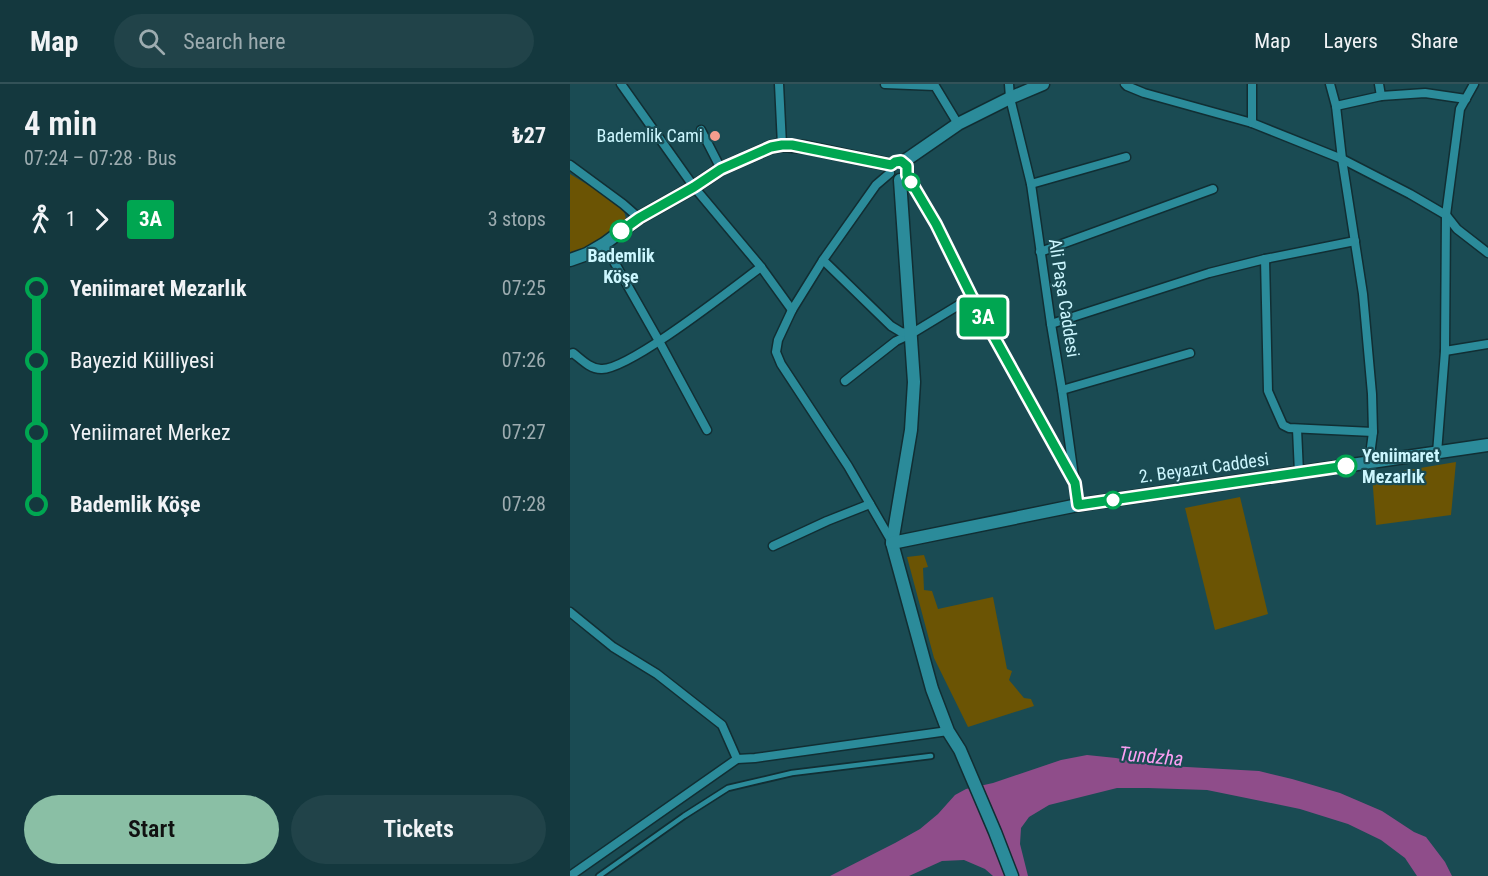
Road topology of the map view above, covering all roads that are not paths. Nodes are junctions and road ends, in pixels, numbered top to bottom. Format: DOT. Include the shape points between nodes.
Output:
graph roads {
  1 [pos="621,84"];
  2 [pos="779,84"];
  3 [pos="885,84"];
  4 [pos="1009,84"];
  5 [pos="1043,84"];
  6 [pos="1125,84"];
  7 [pos="1252,84"];
  8 [pos="1330,84"];
  9 [pos="1379,84"];
  10 [pos="1474,84"];
  11 [pos="1424,89"];
  12 [pos="1381,96"];
  13 [pos="1010,98"];
  14 [pos="1466,99"];
  15 [pos="1336,106"];
  16 [pos="1252,123"];
  17 [pos="958,124"];
  18 [pos="701,130"];
  19 [pos="782,145"];
  20 [pos="1126,157"];
  21 [pos="1342,159"];
  22 [pos="570,165"];
  23 [pos="721,169"];
  24 [pos="898,171"];
  25 [pos="1030,184"];
  26 [pos="694,187"];
  27 [pos="1213,189"];
  28 [pos="1446,215"];
  29 [pos="639,218"];
  30 [pos="1355,241"];
  31 [pos="604,244"];
  32 [pos="1040,252"];
  33 [pos="1487,252"];
  34 [pos="1265,259"];
  35 [pos="570,260"];
  36 [pos="823,260"];
  37 [pos="760,267"];
  38 [pos="972,297"];
  39 [pos="792,310"];
  40 [pos="1051,324"];
  41 [pos="911,334"];
  42 [pos="659,341"];
  43 [pos="1488,344"];
  44 [pos="571,351"];
  45 [pos="1445,351"];
  46 [pos="1190,353"];
  47 [pos="845,381"];
  48 [pos="1062,390"];
  49 [pos="1298,429"];
  50 [pos="708,430"];
  51 [pos="1373,432"];
  52 [pos="1488,445"];
  53 [pos="1437,453"];
  54 [pos="1370,463"];
  55 [pos="1299,473"];
  56 [pos="1075,483"];
  57 [pos="870,504"];
  58 [pos="1078,505"];
  59 [pos="892,543"];
  60 [pos="772,546"];
  61 [pos="570,612"];
  62 [pos="948,731"];
  63 [pos="931,756"];
  64 [pos="736,759"];
  65 [pos="570,876"];
  66 [pos="600,876"];
  67 [pos="1012,876"];
  1 -- 26 [label="street"];
  2 -- 19 [label="street"];
  3 -- 17 [label="street" via="935,86"];
  4 -- 13 [label="street, Ali Paşa Caddesi"];
  5 -- 13 [label="street"];
  6 -- 16 [label="street" via="1144,93"];
  7 -- 16 [label="street"];
  8 -- 15 [label="street"];
  9 -- 12 [label="street"];
  10 -- 14 [label="street"];
  11 -- 12 [label="street"];
  11 -- 14 [label="street"];
  12 -- 15 [label="street"];
  13 -- 17 [label="street"];
  13 -- 25 [label="street, Ali Paşa Caddesi"];
  14 -- 28 [label="street" via="1460,109"];
  15 -- 21 [label="street"];
  16 -- 21 [label="street"];
  17 -- 24 [label="street"];
  18 -- 23 [label="street"];
  19 -- 23 [label="street"];
  19 -- 24 [label="street" via="805,147"];
  20 -- 25 [label="street"];
  21 -- 28 [label="street"];
  21 -- 30 [label="street"];
  22 -- 29 [label="street"];
  23 -- 26 [label="street"];
  24 -- 36 [label="street" via="876,185"];
  24 -- 38 [label="street" via="936,224"];
  24 -- 41 [label="street"];
  25 -- 32 [label="street, Ali Paşa Caddesi"];
  26 -- 29 [label="street"];
  26 -- 37 [label="street"];
  27 -- 32 [label="street"];
  28 -- 33 [label="street" via="1457,229"];
  28 -- 45 [label="street"];
  29 -- 31 [label="street"];
  30 -- 34 [label="street"];
  30 -- 51 [label="street"];
  31 -- 35 [label="street"];
  31 -- 42 [label="street"];
  32 -- 40 [label="street, Ali Paşa Caddesi"];
  34 -- 40 [label="street"];
  34 -- 49 [label="street" via="1268,391 1283,425"];
  36 -- 39 [label="street"];
  36 -- 41 [label="street" via="891,326"];
  37 -- 39 [label="street"];
  37 -- 42 [label="street"];
  38 -- 41 [label="street"];
  38 -- 56 [label="street"];
  39 -- 57 [label="street" via="778,340 778,358"];
  40 -- 48 [label="street, Ali Paşa Caddesi"];
  41 -- 47 [label="street"];
  41 -- 59 [label="street" via="912,422"];
  42 -- 44 [label="street" via="603,370 590,366"];
  42 -- 50 [label="street"];
  43 -- 45 [label="street"];
  45 -- 53 [label="street"];
  46 -- 48 [label="street"];
  48 -- 56 [label="street, Ali Paşa Caddesi"];
  49 -- 51 [label="street"];
  49 -- 55 [label="street"];
  51 -- 54 [label="street"];
  52 -- 53 [label="street, 2. Beyazıt Caddesi"];
  53 -- 54 [label="street, 2. Beyazıt Caddesi"];
  54 -- 55 [label="street, 2. Beyazıt Caddesi"];
  55 -- 58 [label="street, 2. Beyazıt Caddesi"];
  56 -- 58 [label="street, Ali Paşa Caddesi"];
  57 -- 59 [label="street"];
  57 -- 60 [label="street"];
  58 -- 59 [label="street, 2. Beyazıt Caddesi"];
  59 -- 62 [label="street" via="932,689"];
  61 -- 64 [label="street" via="722,725"];
  62 -- 64 [label="street"];
  62 -- 67 [label="street" via="960,750"];
  63 -- 66 [label="lane" via="792,773 728,788"];
  64 -- 65 [label="street"];
}
